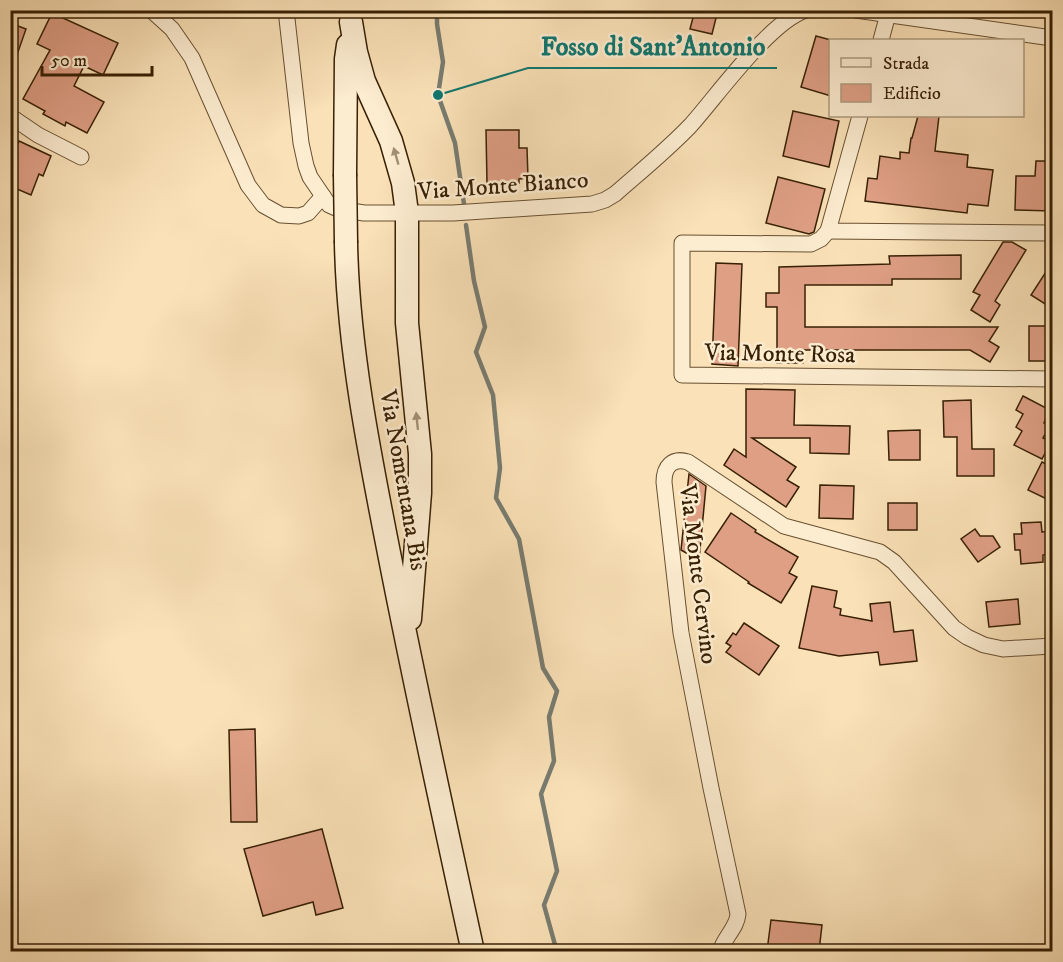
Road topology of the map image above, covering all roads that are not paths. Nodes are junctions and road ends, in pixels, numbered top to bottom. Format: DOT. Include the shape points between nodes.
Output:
graph roads {
  1 [pos="152,10"];
  2 [pos="286,10"];
  3 [pos="806,10"];
  4 [pos="856,10"];
  5 [pos="888,14"];
  6 [pos="352,16"];
  7 [pos="1053,38"];
  8 [pos="881,39"];
  9 [pos="10,116"];
  10 [pos="860,117"];
  11 [pos="81,157"];
  12 [pos="323,196"];
  13 [pos="407,213"];
  14 [pos="828,231"];
  15 [pos="1053,232"];
  16 [pos="1053,379"];
  17 [pos="1053,646"];
  18 [pos="408,647"];
  19 [pos="473,951"];
  20 [pos="720,951"];
  1 -- 12 [label="street" via="172,29 192,58 248,185 259,201 275,213 293,217 309,213"];
  2 -- 12 [label="street, Via Monte Bianco" via="301,143 306,166"];
  3 -- 13 [label="street, Via Monte Bianco" via="771,33 688,128 605,200 535,208"];
  4 -- 5 [label="street"];
  5 -- 7 [label="street"];
  5 -- 8 [label="street"];
  13 -- 6 [label="main road, one-way" via="391,141 364,81"];
  6 -- 18 [label="main road, Via Nomentana Bis, bridge" via="346,59 348,295 371,461"];
  9 -- 11 [label="street"];
  10 -- 14 [label="street"];
  12 -- 13 [label="street, Via Monte Bianco" via="329,205 350,212"];
  18 -- 13 [label="main road, one-way" via="420,454 407,323"];
  14 -- 15 [label="street"];
  14 -- 16 [label="street, Via Monte Rosa" via="811,244 682,243 682,375"];
  17 -- 20 [label="street, Via Monte Cervino" via="1003,649 975,641 954,628 894,562 880,552 784,526 688,462 678,460 669,465 664,483 681,633 738,914 738,924"];
  18 -- 19 [label="main road, Via Nomentana Bis"];
}
